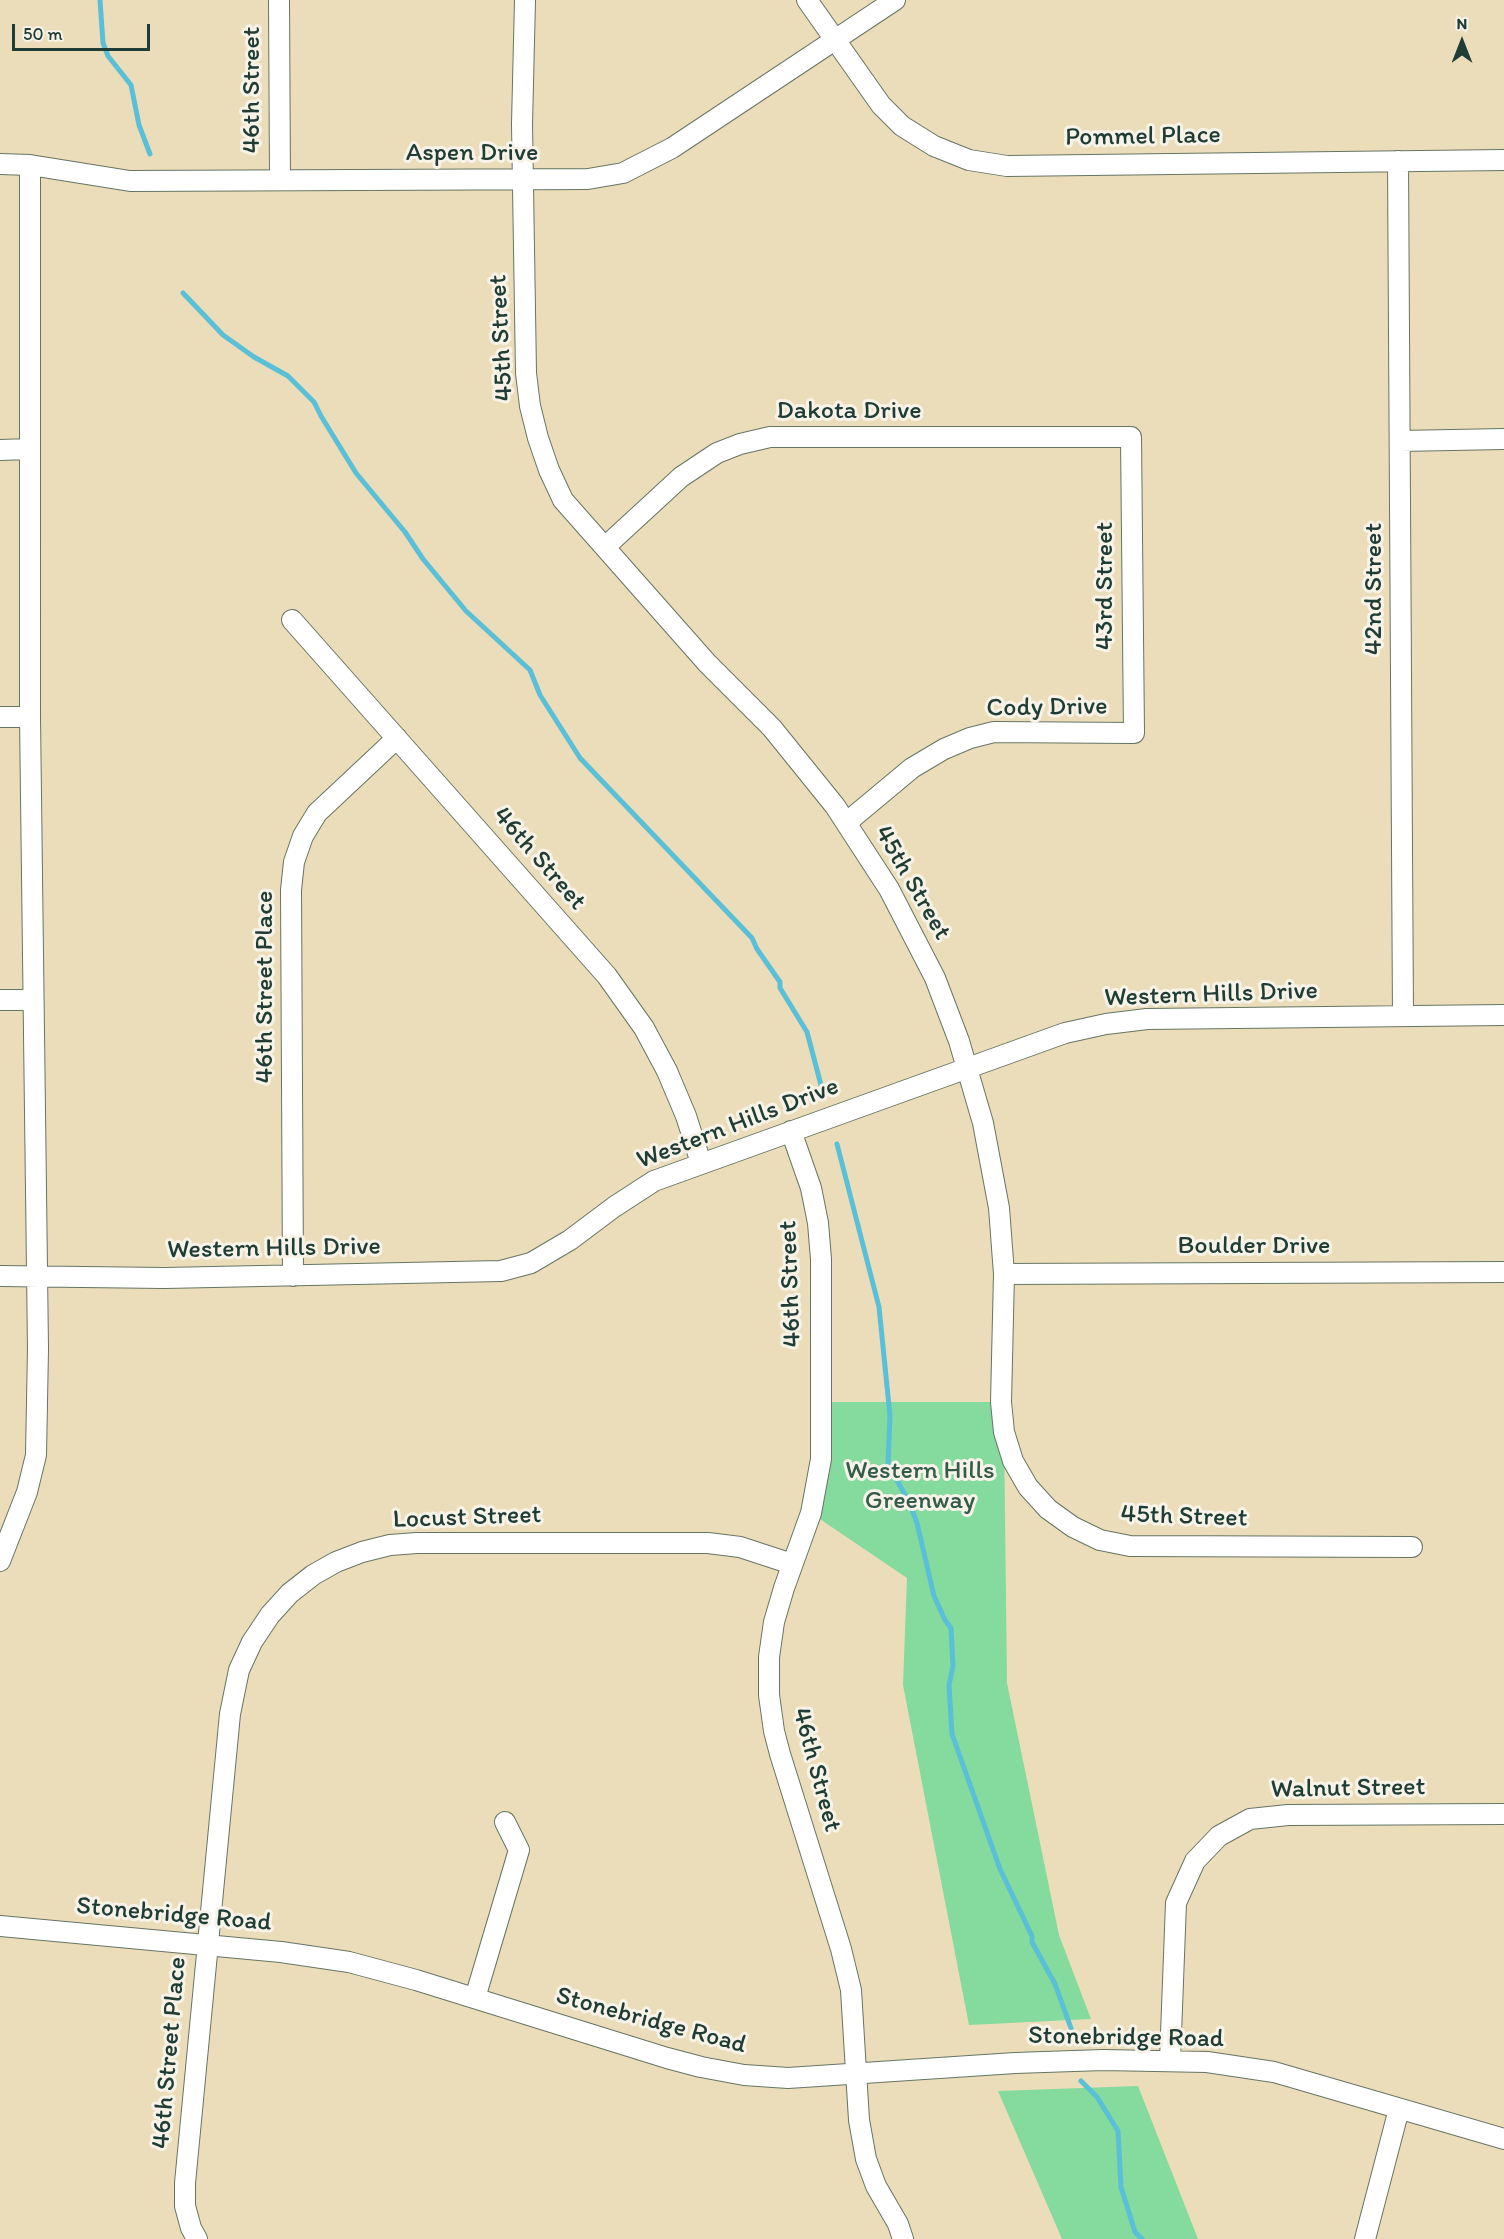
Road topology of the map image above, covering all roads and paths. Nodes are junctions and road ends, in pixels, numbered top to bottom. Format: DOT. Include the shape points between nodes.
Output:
graph roads {
  1 [pos="279,0"];
  2 [pos="525,0"];
  3 [pos="807,0"];
  4 [pos="895,0"];
  5 [pos="834,39"];
  6 [pos="1504,160"];
  7 [pos="1398,161"];
  8 [pos="0,164"];
  9 [pos="30,165"];
  10 [pos="279,180"];
  11 [pos="523,180"];
  12 [pos="1131,437"];
  13 [pos="1504,439"];
  14 [pos="1400,441"];
  15 [pos="30,449"];
  16 [pos="0,450"];
  17 [pos="604,547"];
  18 [pos="292,620"];
  19 [pos="0,717"];
  20 [pos="30,717"];
  21 [pos="1134,733"];
  22 [pos="397,738"];
  23 [pos="846,823"];
  24 [pos="0,1000"];
  25 [pos="33,1000"];
  26 [pos="1403,1016"];
  27 [pos="1504,1016"];
  28 [pos="967,1067"];
  29 [pos="791,1131"];
  30 [pos="701,1163"];
  31 [pos="1504,1272"];
  32 [pos="1004,1274"];
  33 [pos="0,1276"];
  34 [pos="293,1276"];
  35 [pos="37,1277"];
  36 [pos="1412,1547"];
  37 [pos="0,1561"];
  38 [pos="792,1564"];
  39 [pos="230,1714"];
  40 [pos="1504,1814"];
  41 [pos="505,1822"];
  42 [pos="0,1926"];
  43 [pos="208,1947"];
  44 [pos="475,1998"];
  45 [pos="1170,2060"];
  46 [pos="857,2074"];
  47 [pos="1399,2109"];
  48 [pos="1504,2139"];
  49 [pos="196,2239"];
  50 [pos="903,2239"];
  51 [pos="1365,2239"];
  1 -- 10 [label="street, 46th Street"];
  2 -- 11 [label="street, 45th Street"];
  3 -- 5 [label="street, Pommel Place"];
  4 -- 5 [label="street, Aspen Drive"];
  5 -- 7 [label="street, Pommel Place" via="881,105 902,126 934,146 969,160 1007,166"];
  5 -- 11 [label="street, Aspen Drive" via="672,148 623,173 588,179"];
  6 -- 7 [label="street, Pommel Place"];
  7 -- 14 [label="street, 42nd Street"];
  8 -- 9 [label="street, Aspen Drive"];
  9 -- 10 [label="street, Aspen Drive" via="130,181"];
  9 -- 15 [label="street"];
  10 -- 11 [label="street, Aspen Drive"];
  11 -- 17 [label="street, 45th Street" via="530,406 549,470 563,500"];
  12 -- 17 [label="street, Dakota Drive" via="770,437 750,441 717,453 681,477"];
  12 -- 21 [label="street, 43rd Street"];
  13 -- 14 [label="street"];
  14 -- 26 [label="street, 42nd Street"];
  15 -- 16 [label="street"];
  15 -- 20 [label="street"];
  17 -- 23 [label="street, 45th Street" via="707,663 772,728"];
  18 -- 22 [label="street, 46th Street"];
  19 -- 20 [label="street"];
  20 -- 25 [label="street"];
  21 -- 23 [label="street, Cody Drive" via="994,732 970,738 912,768"];
  22 -- 30 [label="street, 46th Street" via="607,976 644,1028 667,1071"];
  22 -- 34 [label="street, 46th Street Place" via="317,813 294,862"];
  23 -- 28 [label="street, 45th Street" via="889,889 935,978"];
  24 -- 25 [label="street"];
  25 -- 35 [label="street"];
  26 -- 27 [label="street, Western Hills Drive"];
  26 -- 28 [label="street, Western Hills Drive" via="1147,1019 1065,1033"];
  28 -- 29 [label="street, Western Hills Drive"];
  28 -- 32 [label="street, 45th Street" via="984,1123 999,1208"];
  29 -- 30 [label="street, Western Hills Drive"];
  29 -- 38 [label="street, 46th Street" via="811,1188 821,1258 820,1459 811,1513"];
  30 -- 34 [label="street, Western Hills Drive" via="654,1181 531,1263 501,1271"];
  31 -- 32 [label="street, Boulder Drive"];
  32 -- 36 [label="street, 45th Street" via="1004,1432 1013,1461 1028,1487 1072,1527 1100,1540 1130,1546"];
  33 -- 35 [label="street, Western Hills Drive"];
  34 -- 35 [label="street, Western Hills Drive"];
  35 -- 37 [label="street" via="36,1455 27,1492"];
  38 -- 39 [label="street, Locust Street" via="740,1547 708,1543 417,1543 362,1552 313,1575 270,1615 239,1670"];
  38 -- 46 [label="street, 46th Street" via="774,1622 769,1695 780,1754 848,1980"];
  39 -- 43 [label="street, 46th Street Place"];
  40 -- 45 [label="street, Walnut Street" via="1288,1815 1250,1818 1219,1836 1195,1861 1176,1904"];
  41 -- 44 [label="street" via="519,1850"];
  42 -- 43 [label="street, Stonebridge Road"];
  43 -- 44 [label="street, Stonebridge Road" via="349,1962"];
  43 -- 49 [label="street, 46th Street Place" via="185,2183 185,2205"];
  44 -- 46 [label="street, Stonebridge Road" via="701,2067 788,2078"];
  45 -- 46 [label="street, Stonebridge Road" via="1015,2063"];
  45 -- 47 [label="street, Stonebridge Road" via="1274,2072"];
  46 -- 50 [label="street, 46th Street" via="866,2159"];
  47 -- 48 [label="street, Stonebridge Road"];
  47 -- 51 [label="street"];
}
